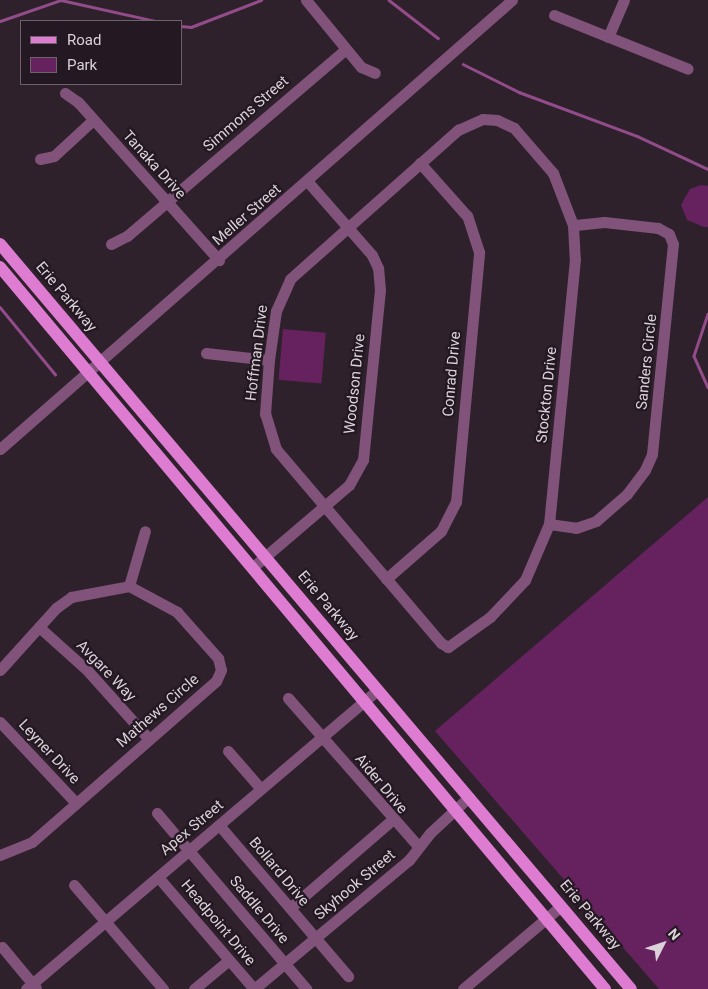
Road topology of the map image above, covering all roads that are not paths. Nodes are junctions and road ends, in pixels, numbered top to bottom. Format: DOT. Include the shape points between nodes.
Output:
graph roads {
  1 [pos="306,0"];
  2 [pos="512,0"];
  3 [pos="624,0"];
  4 [pos="554,15"];
  5 [pos="608,37"];
  6 [pos="345,50"];
  7 [pos="688,69"];
  8 [pos="375,73"];
  9 [pos="65,93"];
  10 [pos="94,120"];
  11 [pos="510,125"];
  12 [pos="40,159"];
  13 [pos="420,163"];
  14 [pos="308,182"];
  15 [pos="167,202"];
  16 [pos="573,225"];
  17 [pos="348,226"];
  18 [pos="0,244"];
  19 [pos="111,244"];
  20 [pos="218,260"];
  21 [pos="0,267"];
  22 [pos="206,353"];
  23 [pos="269,360"];
  24 [pos="100,361"];
  25 [pos="88,372"];
  26 [pos="0,449"];
  27 [pos="324,506"];
  28 [pos="549,524"];
  29 [pos="145,531"];
  30 [pos="264,557"];
  31 [pos="253,567"];
  32 [pos="386,578"];
  33 [pos="129,586"];
  34 [pos="39,627"];
  35 [pos="448,647"];
  36 [pos="0,670"];
  37 [pos="378,690"];
  38 [pos="288,698"];
  39 [pos="365,700"];
  40 [pos="0,722"];
  41 [pos="322,738"];
  42 [pos="149,739"];
  43 [pos="228,750"];
  44 [pos="261,789"];
  45 [pos="468,798"];
  46 [pos="76,803"];
  47 [pos="455,809"];
  48 [pos="157,813"];
  49 [pos="392,820"];
  50 [pos="219,825"];
  51 [pos="419,847"];
  52 [pos="189,851"];
  53 [pos="0,855"];
  54 [pos="158,876"];
  55 [pos="74,885"];
  56 [pos="561,906"];
  57 [pos="290,908"];
  58 [pos="546,919"];
  59 [pos="106,921"];
  60 [pos="315,938"];
  61 [pos="2,947"];
  62 [pos="229,960"];
  63 [pos="284,964"];
  64 [pos="348,976"];
  65 [pos="32,987"];
  66 [pos="163,989"];
  67 [pos="194,989"];
  68 [pos="254,989"];
  69 [pos="306,989"];
  70 [pos="463,989"];
  71 [pos="605,989"];
  72 [pos="631,989"];
  1 -- 6 [label="street"];
  2 -- 14 [label="street, Meller Street"];
  3 -- 5 [label="street"];
  4 -- 5 [label="street"];
  5 -- 7 [label="street"];
  6 -- 8 [label="street" via="361,67"];
  6 -- 15 [label="street, Simmons Street"];
  9 -- 10 [label="street, Tanaka Drive"];
  10 -- 12 [label="street" via="54,156"];
  10 -- 15 [label="street, Tanaka Drive"];
  11 -- 13 [label="street, Hoffman Drive" via="497,120 472,122"];
  11 -- 16 [label="street, Stockton Drive" via="528,140 553,174"];
  13 -- 17 [label="street, Hoffman Drive"];
  13 -- 32 [label="street, Conrad Drive" via="467,216 479,252 456,502 441,531"];
  14 -- 17 [label="street, Woodson Drive"];
  14 -- 20 [label="street, Meller Street"];
  15 -- 19 [label="street, Simmons Street" via="127,236"];
  15 -- 20 [label="street, Tanaka Drive"];
  16 -- 28 [label="street, Stockton Drive" via="575,259"];
  16 -- 28 [label="street, Sanders Circle" via="604,222 658,228 669,234 673,244 653,445 645,470 627,494 596,521 576,528"];
  17 -- 23 [label="street, Hoffman Drive" via="290,279 276,311"];
  17 -- 27 [label="street, Woodson Drive" via="372,255 380,290 363,460 349,485"];
  18 -- 24 [label="main road, Erie Parkway"];
  20 -- 24 [label="street, Meller Street"];
  21 -- 25 [label="main road, Erie Parkway"];
  22 -- 23 [label="street"];
  23 -- 27 [label="street, Hoffman Drive" via="265,414 268,433 276,449"];
  24 -- 25 [label="street, Meller Street"];
  24 -- 30 [label="main road, Erie Parkway"];
  25 -- 26 [label="street, Meller Street"];
  25 -- 31 [label="main road, Erie Parkway"];
  27 -- 30 [label="street, Woodson Drive"];
  27 -- 32 [label="street, Hoffman Drive"];
  28 -- 35 [label="street, Stockton Drive" via="525,580 490,617"];
  29 -- 33 [label="street"];
  30 -- 31 [label="street, Woodson Drive"];
  30 -- 37 [label="main road, Erie Parkway"];
  31 -- 39 [label="main road, Erie Parkway"];
  32 -- 35 [label="street, Hoffman Drive"];
  33 -- 34 [label="street" via="71,596"];
  33 -- 42 [label="street, Mathews Circle" via="177,612 218,658 220,670 216,681"];
  34 -- 36 [label="street"];
  34 -- 42 [label="street, Avgare Way" via="87,670"];
  37 -- 39 [label="street, Apex Street"];
  37 -- 45 [label="main road, Erie Parkway"];
  38 -- 41 [label="street, Aider Drive"];
  39 -- 41 [label="street, Apex Street"];
  39 -- 47 [label="main road, Erie Parkway"];
  40 -- 46 [label="street, Leyner Drive"];
  41 -- 44 [label="street, Apex Street"];
  41 -- 49 [label="street, Aider Drive"];
  42 -- 46 [label="street, Mathews Circle"];
  43 -- 44 [label="street"];
  44 -- 50 [label="street, Apex Street"];
  45 -- 47 [label="street, Skyhook Street"];
  45 -- 56 [label="main road, Erie Parkway"];
  46 -- 53 [label="street, Mathews Circle" via="32,842"];
  47 -- 51 [label="street, Skyhook Street"];
  47 -- 58 [label="main road, Erie Parkway"];
  48 -- 52 [label="street, Saddle Drive"];
  49 -- 51 [label="street, Aider Drive"];
  49 -- 57 [label="street"];
  50 -- 52 [label="street, Apex Street"];
  50 -- 57 [label="street, Bollard Drive"];
  51 -- 60 [label="street, Skyhook Street"];
  52 -- 54 [label="street, Apex Street"];
  52 -- 63 [label="street, Saddle Drive"];
  54 -- 59 [label="street, Apex Street"];
  54 -- 62 [label="street, Headpoint Drive"];
  55 -- 59 [label="street"];
  56 -- 58 [label="street"];
  56 -- 72 [label="main road, Erie Parkway"];
  57 -- 60 [label="street, Bollard Drive"];
  58 -- 70 [label="street"];
  58 -- 71 [label="main road, Erie Parkway"];
  59 -- 65 [label="street, Apex Street"];
  59 -- 66 [label="street"];
  60 -- 63 [label="street, Skyhook Street"];
  60 -- 64 [label="street, Bollard Drive"];
  61 -- 65 [label="street"];
  62 -- 67 [label="street"];
  62 -- 68 [label="street, Headpoint Drive"];
  63 -- 68 [label="street, Skyhook Street"];
  63 -- 69 [label="street, Saddle Drive"];
}
